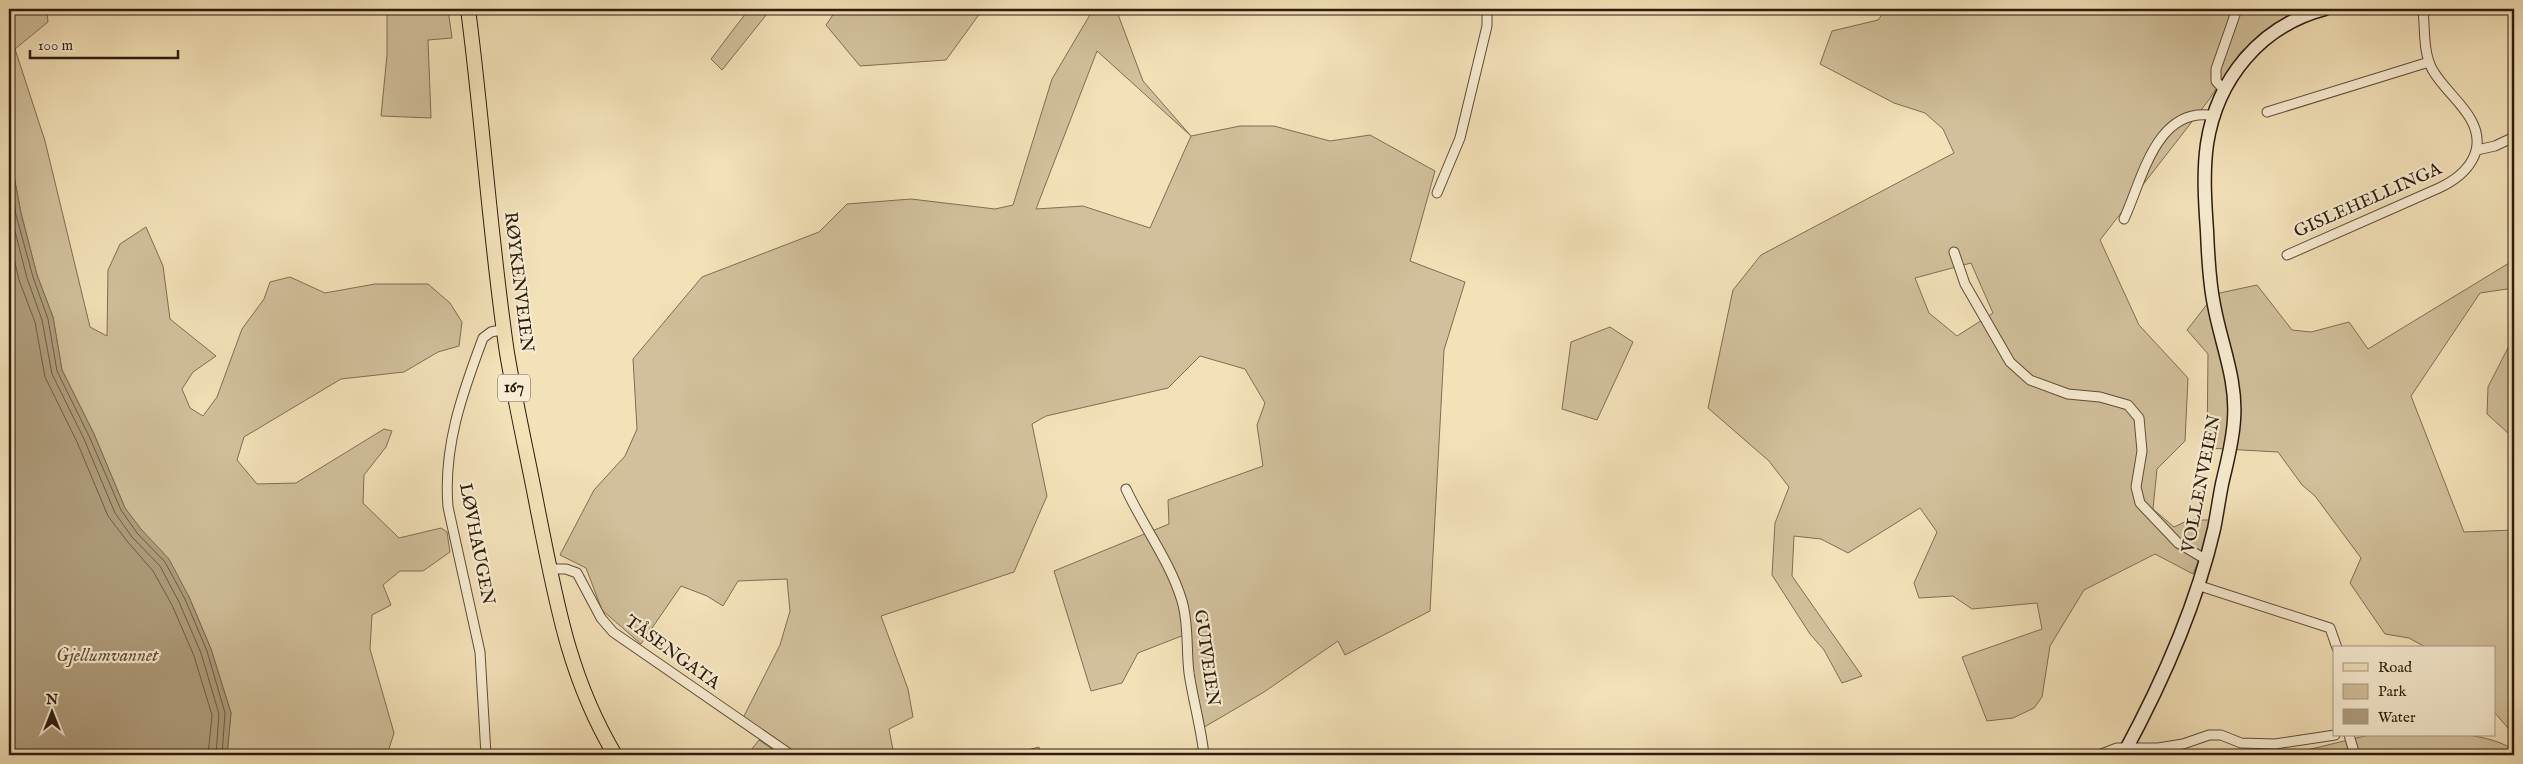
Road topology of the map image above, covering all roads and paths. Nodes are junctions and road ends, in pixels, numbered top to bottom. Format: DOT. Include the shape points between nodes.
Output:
graph roads {
  1 [pos="468,9"];
  2 [pos="1486,9"];
  3 [pos="2237,9"];
  4 [pos="2324,9"];
  5 [pos="2423,9"];
  6 [pos="2429,62"];
  7 [pos="2224,90"];
  8 [pos="2266,112"];
  9 [pos="2215,116"];
  10 [pos="2514,136"];
  11 [pos="2476,150"];
  12 [pos="1437,193"];
  13 [pos="2124,219"];
  14 [pos="1954,252"];
  15 [pos="2287,255"];
  16 [pos="505,328"];
  17 [pos="1126,488"];
  18 [pos="2205,559"];
  19 [pos="550,569"];
  20 [pos="2197,585"];
  21 [pos="2336,646"];
  22 [pos="2333,735"];
  23 [pos="2349,736"];
  24 [pos="2126,751"];
  25 [pos="486,755"];
  26 [pos="615,755"];
  27 [pos="791,755"];
  28 [pos="1204,755"];
  29 [pos="2099,755"];
  30 [pos="2355,755"];
  1 -- 16 [label="main road, RØYKENVEIEN / 167"];
  2 -- 12 [label="street" via="1487,26 1460,138"];
  3 -- 7 [label="street" via="2216,69 2216,81"];
  4 -- 7 [label="main road, VOLLENVEIEN" via="2286,24 2260,41 2241,62"];
  5 -- 6 [label="street"];
  6 -- 8 [label="street"];
  6 -- 11 [label="street" via="2470,117 2476,134"];
  7 -- 9 [label="main road, VOLLENVEIEN"];
  9 -- 13 [label="street" via="2194,116 2166,130 2148,160"];
  9 -- 18 [label="main road, VOLLENVEIEN" via="2208,137 2206,162 2208,246 2213,303 2231,372 2235,409 2229,452"];
  10 -- 11 [label="street" via="2495,146"];
  11 -- 15 [label="street, GISLEHELLINGA" via="2471,165 2454,181"];
  14 -- 18 [label="street" via="1965,284 2010,362 2030,380 2068,394 2128,405 2139,418 2142,451 2136,487 2140,503 2178,543"];
  16 -- 19 [label="main road, RØYKENVEIEN / 167"];
  16 -- 25 [label="street, LØVHAUGEN" via="483,338 456,415 446,486 480,652"];
  17 -- 28 [label="street, GUIVEIEN" via="1172,573 1182,601 1187,626 1189,672"];
  18 -- 20 [label="main road, VOLLENVEIEN"];
  19 -- 26 [label="main road, RØYKENVEIEN / 167" via="577,676 588,705"];
  19 -- 27 [label="street, TÅSENGATA" via="577,573 601,618 613,632"];
  20 -- 21 [label="street" via="2330,628"];
  20 -- 24 [label="main road, VOLLENVEIEN" via="2165,668"];
  22 -- 24 [label="street" via="2275,744 2241,743 2221,735 2209,735 2183,744"];
  23 -- 30 [label="street"];
  24 -- 29 [label="street"];
}
